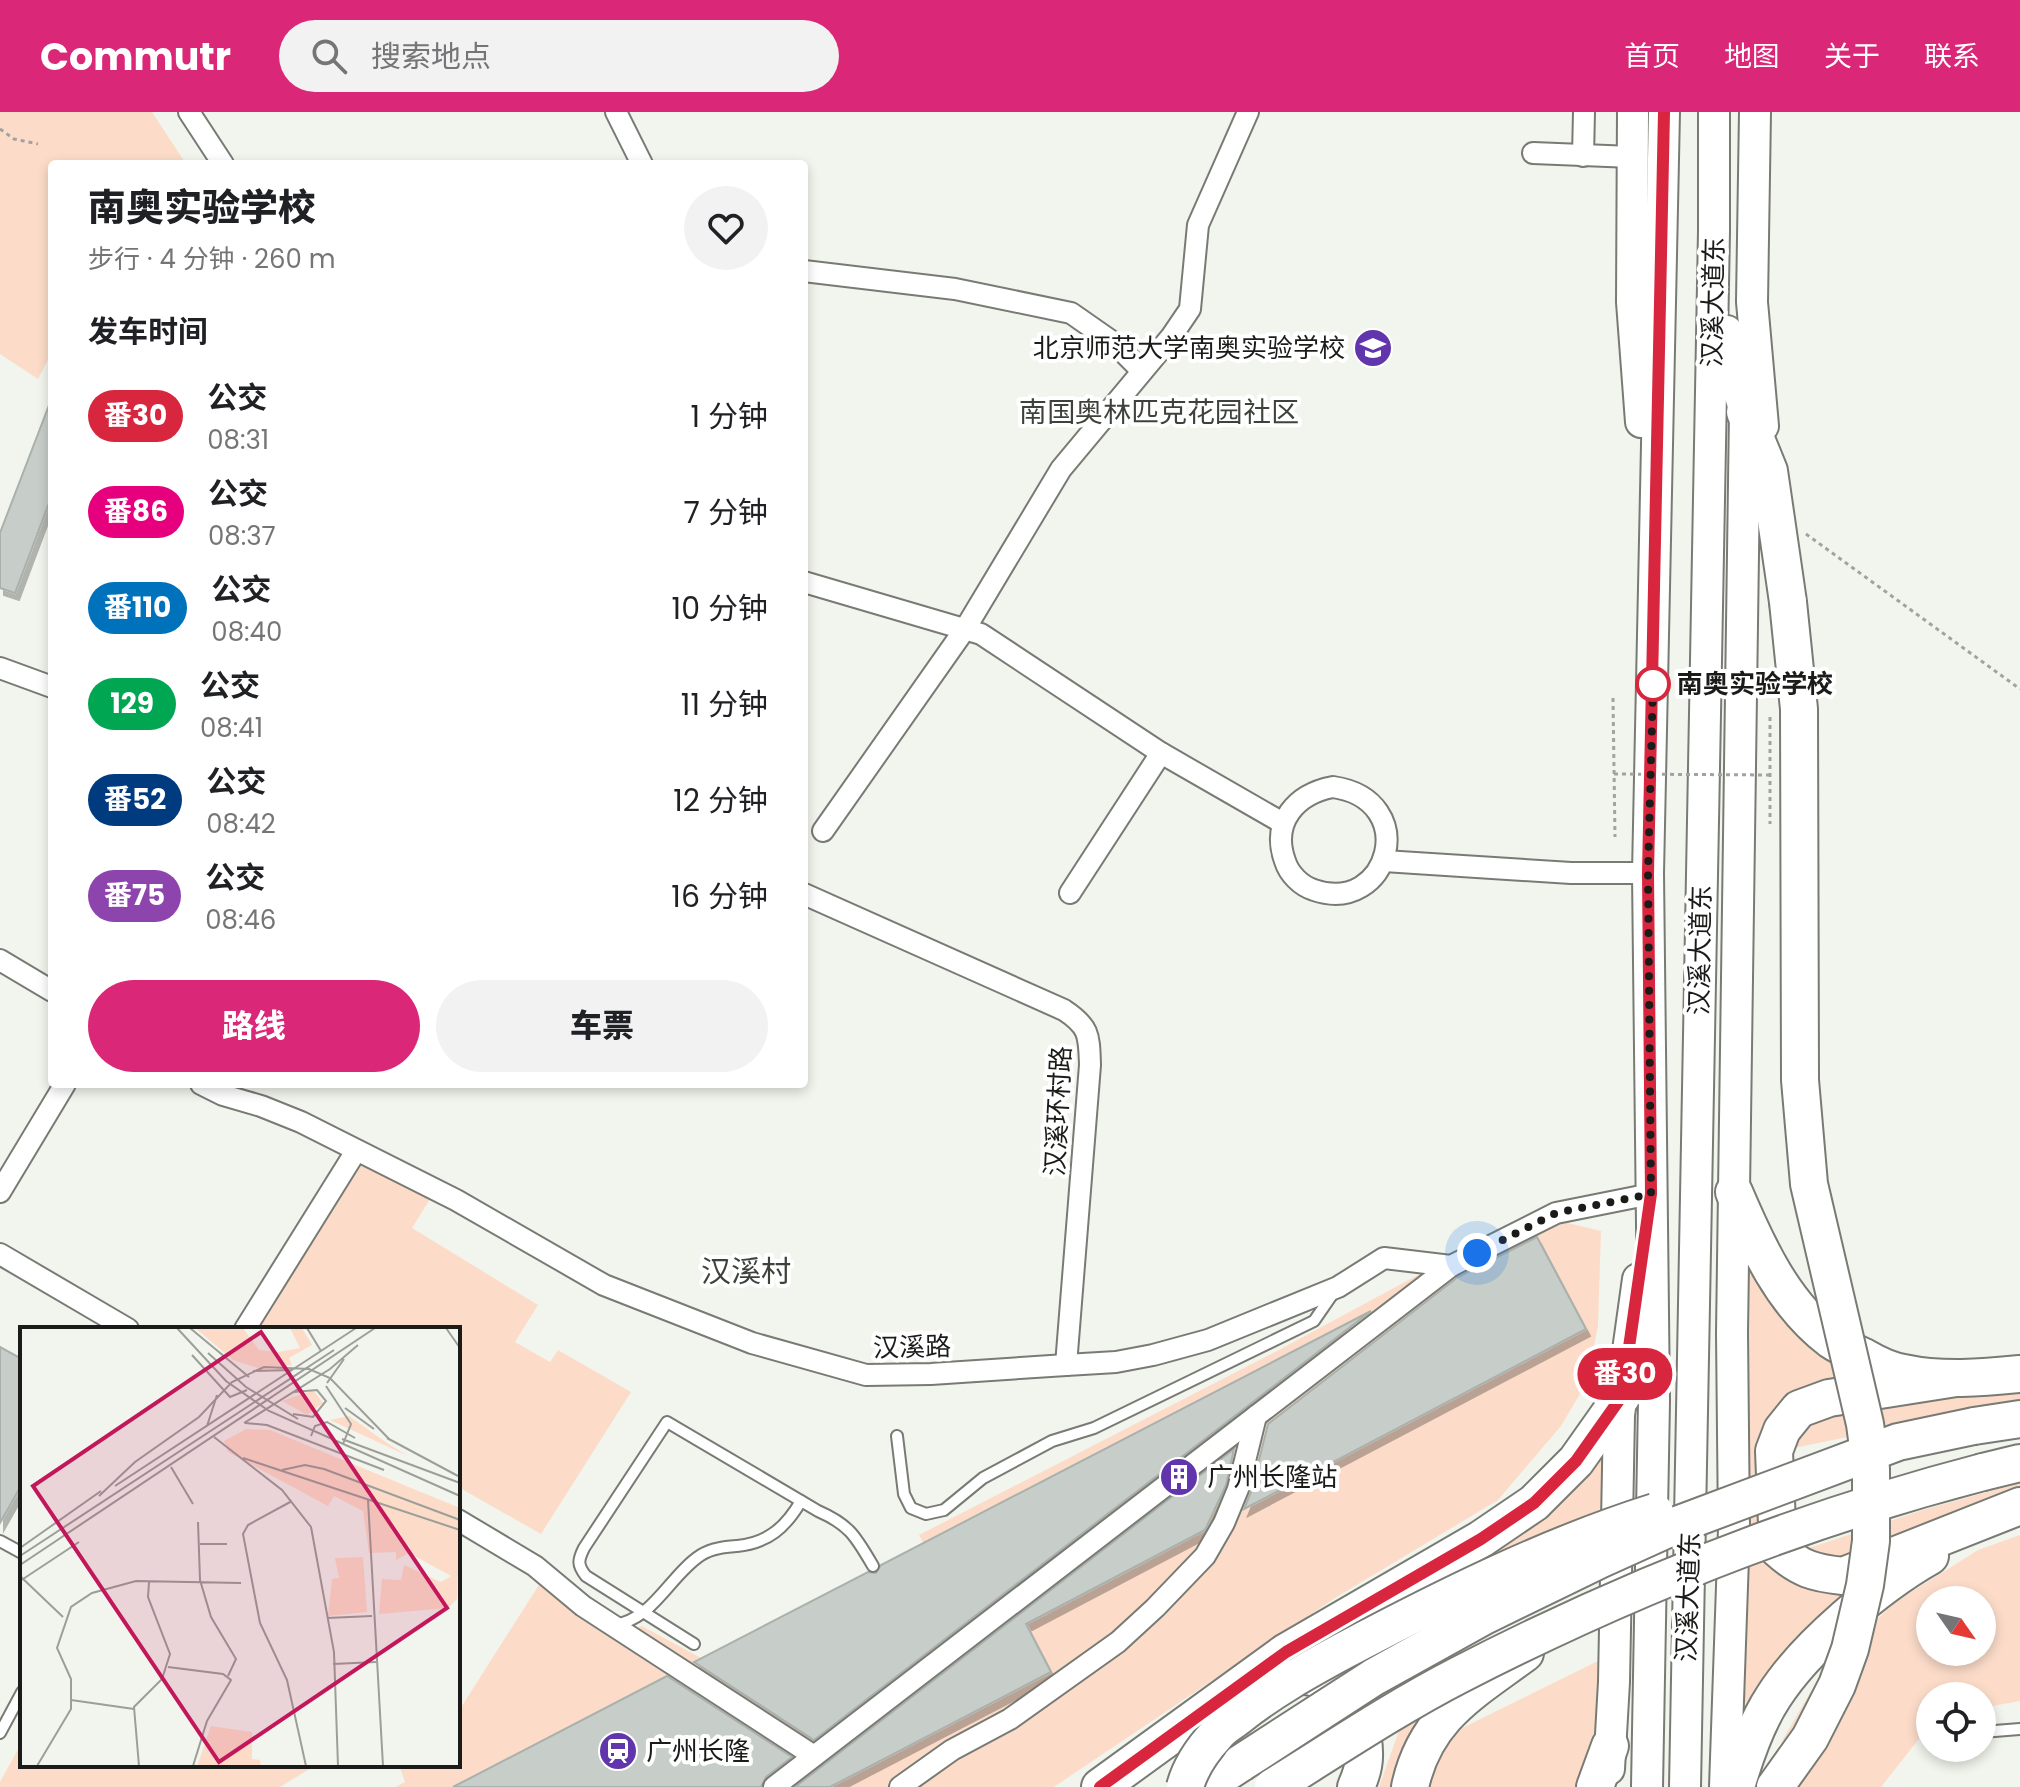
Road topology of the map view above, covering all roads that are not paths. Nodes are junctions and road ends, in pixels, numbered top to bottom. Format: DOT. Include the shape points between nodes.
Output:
graph roads {
  1 [pos="189,112"];
  2 [pos="616,112"];
  3 [pos="1248,112"];
  4 [pos="1584,112"];
  5 [pos="1633,112"];
  6 [pos="1664,112"];
  7 [pos="1755,112"];
  8 [pos="1714,123"];
  9 [pos="1533,153"];
  10 [pos="1583,156"];
  11 [pos="1632,157"];
  12 [pos="220,160"];
  13 [pos="640,160"];
  14 [pos="808,271"];
  15 [pos="1142,371"];
  16 [pos="1745,412"];
  17 [pos="1769,471"];
  18 [pos="1655,559"];
  19 [pos="808,583"];
  20 [pos="965,629"];
  21 [pos="0,668"];
  22 [pos="48,686"];
  23 [pos="1161,753"];
  24 [pos="1281,822"];
  25 [pos="823,831"];
  26 [pos="1384,861"];
  27 [pos="1648,873"];
  28 [pos="1070,893"];
  29 [pos="808,896"];
  30 [pos="0,960"];
  31 [pos="48,989"];
  32 [pos="63,1088"];
  33 [pos="209,1088"];
  34 [pos="356,1151"];
  35 [pos="0,1192"];
  36 [pos="1734,1192"];
  37 [pos="1651,1194"];
  38 [pos="0,1254"];
  39 [pos="1451,1266"];
  40 [pos="1338,1287"];
  41 [pos="125,1327"];
  42 [pos="246,1327"];
  43 [pos="1066,1365"];
  44 [pos="2020,1374"];
  45 [pos="1956,1378"];
  46 [pos="1693,1381"];
  47 [pos="1622,1396"];
  48 [pos="1256,1416"];
  49 [pos="2020,1419"];
  50 [pos="897,1436"];
  51 [pos="1898,1442"];
  52 [pos="2020,1463"];
  53 [pos="801,1501"];
  54 [pos="2014,1508"];
  55 [pos="460,1521"];
  56 [pos="0,1541"];
  57 [pos="20,1552"];
  58 [pos="873,1566"];
  59 [pos="643,1612"];
  60 [pos="612,1625"];
  61 [pos="1559,1627"];
  62 [pos="694,1644"];
  63 [pos="20,1696"];
  64 [pos="1200,1716"];
  65 [pos="2020,1729"];
  66 [pos="1996,1731"];
  67 [pos="0,1733"];
  68 [pos="1610,1746"];
  69 [pos="1726,1753"];
  70 [pos="814,1756"];
  71 [pos="774,1787"];
  72 [pos="900,1787"];
  73 [pos="1100,1787"];
  74 [pos="1185,1787"];
  75 [pos="1204,1787"];
  76 [pos="1273,1787"];
  77 [pos="1356,1787"];
  78 [pos="1410,1787"];
  79 [pos="1595,1787"];
  80 [pos="1608,1787"];
  81 [pos="1647,1787"];
  82 [pos="1685,1787"];
  83 [pos="1725,1787"];
  84 [pos="1736,1787"];
  85 [pos="1775,1787"];
  1 -- 12 [label="street"];
  2 -- 13 [label="street"];
  3 -- 15 [label="street" via="1198,225 1190,309"];
  4 -- 10 [label="street"];
  5 -- 11 [label="main road"];
  6 -- 18 [label="main road, 汉溪大道东"];
  7 -- 17 [label="main road" via="1752,302"];
  8 -- 16 [label="main road" via="1731,367"];
  8 -- 46 [label="main road, 汉溪大道东"];
  9 -- 10 [label="street"];
  10 -- 11 [label="street"];
  11 -- 18 [label="main road" via="1632,302"];
  14 -- 15 [label="street" via="955,289 1071,313"];
  15 -- 20 [label="street" via="1061,469"];
  16 -- 17 [label="highway"];
  16 -- 36 [label="main road"];
  17 -- 85 [label="highway, bridge" via="1799,709 1800,1080 1809,1184 1871,1469 1871,1541 1856,1623 1837,1685 1810,1738"];
  18 -- 27 [label="main road, 汉溪大道东"];
  19 -- 20 [label="street"];
  20 -- 23 [label="street" via="981,634"];
  20 -- 25 [label="street"];
  21 -- 22 [label="street"];
  23 -- 24 [label="street"];
  23 -- 28 [label="street"];
  24 -- 26 [label="street" via="1285,864 1309,889 1326,894 1352,891 1374,876"];
  24 -- 26 [label="street" via="1300,799 1316,790 1350,790 1366,798 1382,818"];
  26 -- 27 [label="street"];
  27 -- 37 [label="main road, 汉溪大道东"];
  29 -- 43 [label="street, 汉溪环村路" via="1064,1010 1089,1036"];
  30 -- 31 [label="street"];
  32 -- 35 [label="street"];
  33 -- 34 [label="street, 汉溪路" via="301,1122"];
  34 -- 42 [label="street"];
  34 -- 43 [label="street, 汉溪路" via="456,1200 604,1285 752,1343 866,1375"];
  36 -- 45 [label="highway" via="1776,1279 1832,1340 1902,1373"];
  36 -- 69 [label="main road" via="1734,1529"];
  37 -- 39 [label="street" via="1556,1213"];
  37 -- 47 [label="main road"];
  37 -- 81 [label="main road, 汉溪大道东" via="1654,1401"];
  38 -- 41 [label="street"];
  39 -- 40 [label="street, 汉溪路" via="1384,1258"];
  39 -- 48 [label="street"];
  40 -- 43 [label="street, 汉溪路" via="1208,1340 1116,1362"];
  40 -- 50 [label="lane" via="1314,1321 1094,1428 1052,1441 983,1478 944,1510 926,1514 911,1508 904,1494"];
  44 -- 45 [label="highway"];
  45 -- 54 [label="highway" via="1829,1398 1799,1409 1774,1451 1778,1549 1795,1565 1843,1576"];
  46 -- 69 [label="main road"];
  46 -- 82 [label="main road, 汉溪大道东"];
  47 -- 64 [label="highway" via="1576,1461 1534,1503 1286,1652"];
  47 -- 68 [label="main road"];
  48 -- 70 [label="street"];
  48 -- 72 [label="street" via="1224,1523 1205,1556 1165,1598 1118,1642 1010,1719 952,1750"];
  49 -- 51 [label="highway, bridge"];
  51 -- 74 [label="highway, bridge" via="1720,1488 1572,1541 1491,1577 1264,1696 1217,1733"];
  51 -- 75 [label="highway, bridge" via="1674,1526 1523,1597 1374,1677"];
  52 -- 61 [label="highway, bridge" via="1798,1528"];
  53 -- 58 [label="lane" via="851,1530"];
  53 -- 59 [label="lane" via="777,1533 705,1552"];
  53 -- 59 [label="lane" via="667,1422 578,1560 586,1576"];
  54 -- 84 [label="highway" via="1919,1562 1840,1622 1774,1696 1748,1747"];
  55 -- 60 [label="street" via="535,1566"];
  56 -- 57 [label="lane"];
  59 -- 60 [label="lane"];
  59 -- 62 [label="lane"];
  60 -- 70 [label="street"];
  61 -- 76 [label="highway, bridge" via="1459,1675"];
  61 -- 78 [label="highway, bridge" via="1463,1699 1431,1731"];
  63 -- 67 [label="lane"];
  64 -- 73 [label="highway"];
  64 -- 77 [label="highway" via="1292,1674 1319,1679 1347,1700 1359,1724 1364,1759"];
  65 -- 66 [label="lane"];
  68 -- 79 [label="highway"];
  68 -- 80 [label="main road"];
  69 -- 83 [label="main road"];
  70 -- 71 [label="street"];
}
